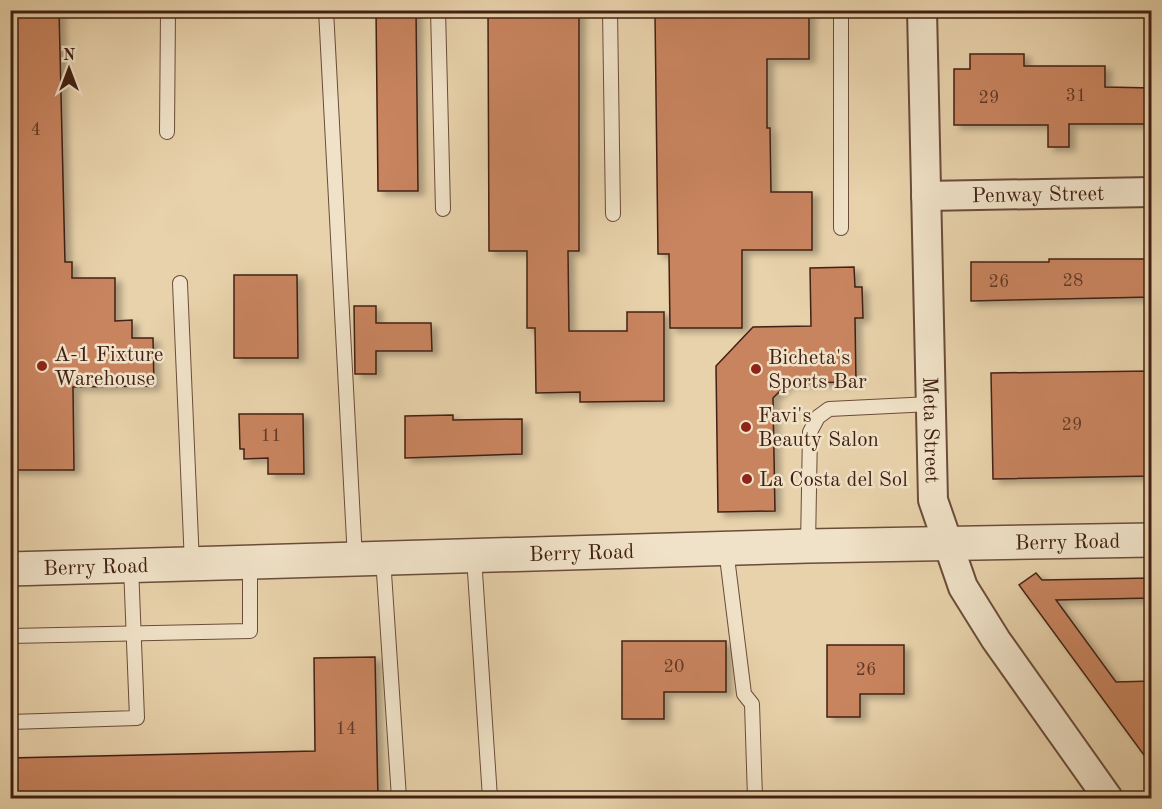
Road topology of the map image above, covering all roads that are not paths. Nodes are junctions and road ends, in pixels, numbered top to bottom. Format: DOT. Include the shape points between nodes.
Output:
graph roads {
  1 [pos="168,10"];
  2 [pos="326,10"];
  3 [pos="438,10"];
  4 [pos="610,10"];
  5 [pos="841,10"];
  6 [pos="922,10"];
  7 [pos="167,132"];
  8 [pos="1152,192"];
  9 [pos="926,196"];
  10 [pos="443,209"];
  11 [pos="613,214"];
  12 [pos="841,228"];
  13 [pos="180,283"];
  14 [pos="931,405"];
  15 [pos="1152,540"];
  16 [pos="948,543"];
  17 [pos="808,546"];
  18 [pos="726,549"];
  19 [pos="474,557"];
  20 [pos="369,559"];
  21 [pos="250,562"];
  22 [pos="192,564"];
  23 [pos="131,566"];
  24 [pos="10,569"];
  25 [pos="134,633"];
  26 [pos="10,636"];
  27 [pos="10,722"];
  28 [pos="399,798"];
  29 [pos="490,798"];
  30 [pos="755,798"];
  31 [pos="1108,798"];
  1 -- 7 [label="lane"];
  2 -- 20 [label="lane"];
  3 -- 10 [label="lane"];
  4 -- 11 [label="lane"];
  5 -- 12 [label="lane"];
  6 -- 9 [label="street, Meta Street"];
  8 -- 9 [label="street, Penway Street"];
  9 -- 14 [label="street, Meta Street"];
  13 -- 22 [label="lane"];
  14 -- 16 [label="street, Meta Street" via="933,500"];
  14 -- 17 [label="lane" via="829,409 818,417 810,432"];
  15 -- 16 [label="street, Berry Road"];
  16 -- 17 [label="street, Berry Road"];
  16 -- 31 [label="street, Meta Street" via="963,586 996,640"];
  17 -- 18 [label="street, Berry Road"];
  18 -- 19 [label="street, Berry Road"];
  18 -- 30 [label="lane" via="744,694 752,704"];
  19 -- 20 [label="street, Berry Road"];
  19 -- 29 [label="lane"];
  20 -- 21 [label="street, Berry Road"];
  20 -- 28 [label="lane"];
  21 -- 22 [label="street, Berry Road"];
  21 -- 25 [label="lane" via="250,631"];
  22 -- 23 [label="street, Berry Road"];
  23 -- 24 [label="street, Berry Road"];
  23 -- 25 [label="lane"];
  25 -- 26 [label="lane"];
  25 -- 27 [label="lane" via="137,718"];
}
